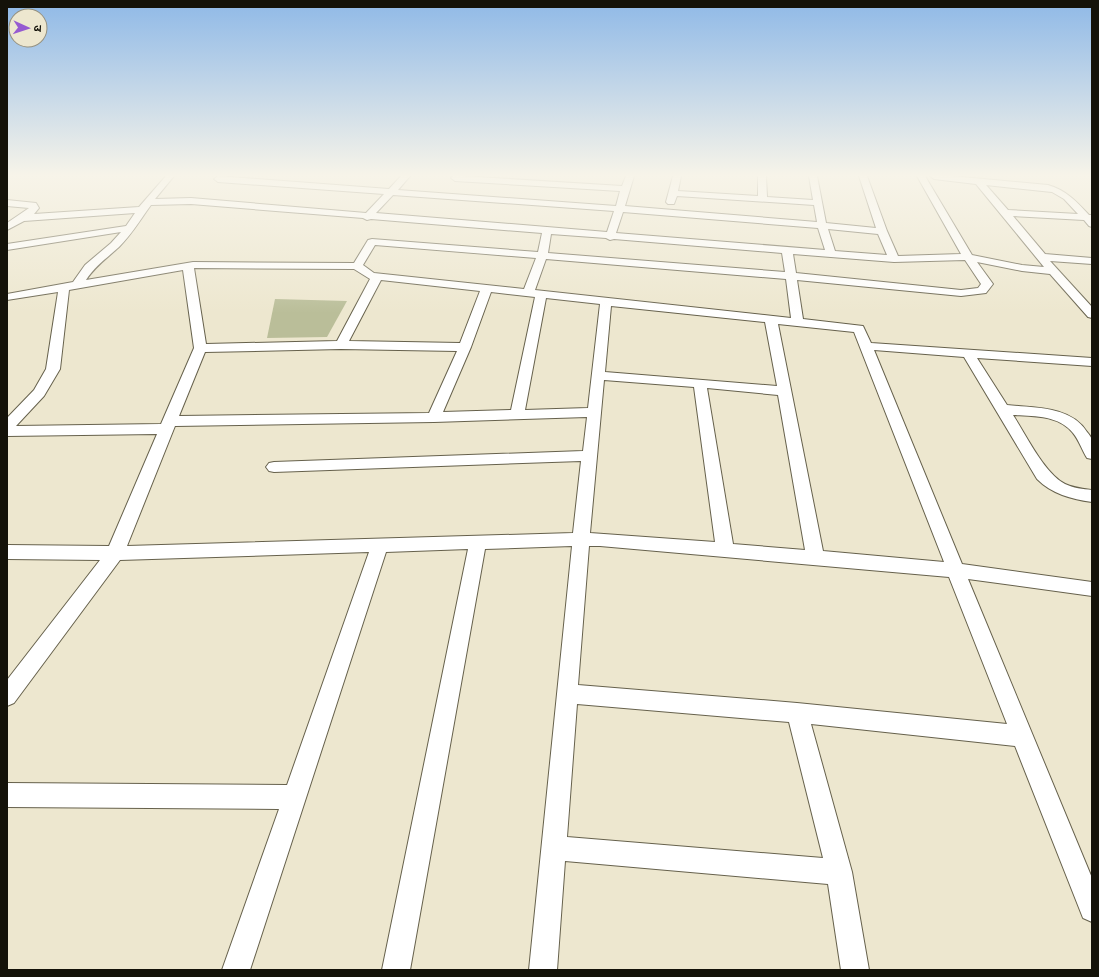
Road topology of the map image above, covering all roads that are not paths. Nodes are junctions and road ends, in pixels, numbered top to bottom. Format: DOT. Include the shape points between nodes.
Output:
graph roads {
  1 [pos="134,222"];
  2 [pos="379,222"];
  3 [pos="615,222"];
  4 [pos="774,222"];
  5 [pos="821,222"];
  6 [pos="879,222"];
  7 [pos="947,222"];
  8 [pos="1012,222"];
  9 [pos="386,224"];
  10 [pos="822,226"];
  11 [pos="130,228"];
  12 [pos="547,230"];
  13 [pos="882,231"];
  14 [pos="610,236"];
  15 [pos="372,242"];
  16 [pos="7,247"];
  17 [pos="787,251"];
  18 [pos="831,254"];
  19 [pos="542,257"];
  20 [pos="968,257"];
  21 [pos="1041,257"];
  22 [pos="894,259"];
  23 [pos="1092,261"];
  24 [pos="188,266"];
  25 [pos="357,266"];
  26 [pos="1053,271"];
  27 [pos="791,276"];
  28 [pos="377,277"];
  29 [pos="70,287"];
  30 [pos="487,288"];
  31 [pos="534,294"];
  32 [pos="7,297"];
  33 [pos="606,302"];
  34 [pos="1092,314"];
  35 [pos="771,320"];
  36 [pos="798,322"];
  37 [pos="341,345"];
  38 [pos="866,346"];
  39 [pos="465,347"];
  40 [pos="200,348"];
  41 [pos="968,353"];
  42 [pos="1092,362"];
  43 [pos="598,374"];
  44 [pos="700,384"];
  45 [pos="784,391"];
  46 [pos="1002,409"];
  47 [pos="594,412"];
  48 [pos="517,415"];
  49 [pos="434,417"];
  50 [pos="168,425"];
  51 [pos="7,427"];
  52 [pos="7,431"];
  53 [pos="1092,454"];
  54 [pos="590,456"];
  55 [pos="274,467"];
  56 [pos="1092,496"];
  57 [pos="581,539"];
  58 [pos="478,542"];
  59 [pos="380,545"];
  60 [pos="725,550"];
  61 [pos="114,553"];
  62 [pos="9,555"];
  63 [pos="815,557"];
  64 [pos="956,570"];
  65 [pos="1092,589"];
  66 [pos="567,694"];
  67 [pos="7,696"];
  68 [pos="797,713"];
  69 [pos="1023,736"];
  70 [pos="7,795"];
  71 [pos="294,797"];
  72 [pos="554,848"];
  73 [pos="839,872"];
  74 [pos="1092,909"];
  75 [pos="236,970"];
  76 [pos="396,970"];
  77 [pos="542,970"];
  78 [pos="855,970"];
  1 -- 11 [label="street"];
  2 -- 9 [label="street"];
  3 -- 14 [label="street"];
  4 -- 10 [label="street"];
  5 -- 10 [label="street"];
  6 -- 13 [label="street"];
  7 -- 20 [label="street"];
  8 -- 21 [label="street"];
  9 -- 12 [label="street"];
  9 -- 15 [label="street"];
  10 -- 13 [label="street"];
  10 -- 18 [label="street"];
  11 -- 16 [label="street"];
  11 -- 29 [label="street"];
  12 -- 14 [label="street"];
  12 -- 19 [label="street"];
  13 -- 22 [label="street"];
  14 -- 17 [label="street"];
  15 -- 19 [label="street"];
  15 -- 25 [label="street"];
  17 -- 18 [label="street"];
  17 -- 27 [label="street"];
  18 -- 22 [label="street"];
  19 -- 27 [label="street"];
  19 -- 31 [label="street"];
  20 -- 22 [label="street"];
  20 -- 26 [label="street" via="1022,268"];
  20 -- 27 [label="street" via="987,284 982,291 960,292"];
  21 -- 23 [label="street"];
  21 -- 26 [label="street"];
  24 -- 25 [label="street"];
  24 -- 29 [label="street"];
  24 -- 40 [label="street"];
  25 -- 28 [label="street" via="371,276"];
  26 -- 34 [label="street"];
  27 -- 36 [label="street"];
  28 -- 30 [label="street"];
  28 -- 37 [label="street"];
  29 -- 32 [label="street"];
  29 -- 51 [label="street" via="49,378"];
  30 -- 31 [label="street"];
  30 -- 39 [label="street"];
  31 -- 33 [label="street"];
  31 -- 48 [label="street"];
  33 -- 35 [label="street"];
  33 -- 43 [label="street"];
  35 -- 36 [label="street"];
  35 -- 45 [label="street"];
  36 -- 38 [label="street" via="859,329"];
  37 -- 39 [label="street"];
  37 -- 40 [label="street"];
  38 -- 41 [label="street"];
  38 -- 64 [label="street"];
  39 -- 49 [label="street"];
  40 -- 50 [label="street"];
  41 -- 42 [label="street"];
  41 -- 46 [label="street"];
  43 -- 44 [label="street"];
  43 -- 47 [label="street"];
  44 -- 45 [label="street"];
  44 -- 60 [label="street"];
  45 -- 63 [label="street"];
  46 -- 53 [label="street" via="1054,415 1068,420 1078,428"];
  46 -- 56 [label="street" via="1042,475 1049,482 1065,492"];
  47 -- 48 [label="street"];
  47 -- 54 [label="street"];
  48 -- 49 [label="street"];
  49 -- 50 [label="street"];
  50 -- 52 [label="street"];
  50 -- 61 [label="street"];
  54 -- 55 [label="street"];
  54 -- 57 [label="street"];
  57 -- 58 [label="street"];
  57 -- 60 [label="street"];
  57 -- 66 [label="street"];
  58 -- 59 [label="street"];
  58 -- 76 [label="street"];
  59 -- 61 [label="street"];
  59 -- 71 [label="street"];
  60 -- 63 [label="street"];
  61 -- 62 [label="street"];
  61 -- 67 [label="street"];
  63 -- 64 [label="street"];
  64 -- 65 [label="street"];
  64 -- 69 [label="street"];
  66 -- 68 [label="street"];
  66 -- 72 [label="street"];
  68 -- 69 [label="street"];
  68 -- 73 [label="street"];
  69 -- 74 [label="street"];
  70 -- 71 [label="street"];
  71 -- 75 [label="street"];
  72 -- 73 [label="street"];
  72 -- 77 [label="street"];
  73 -- 78 [label="street"];
}
